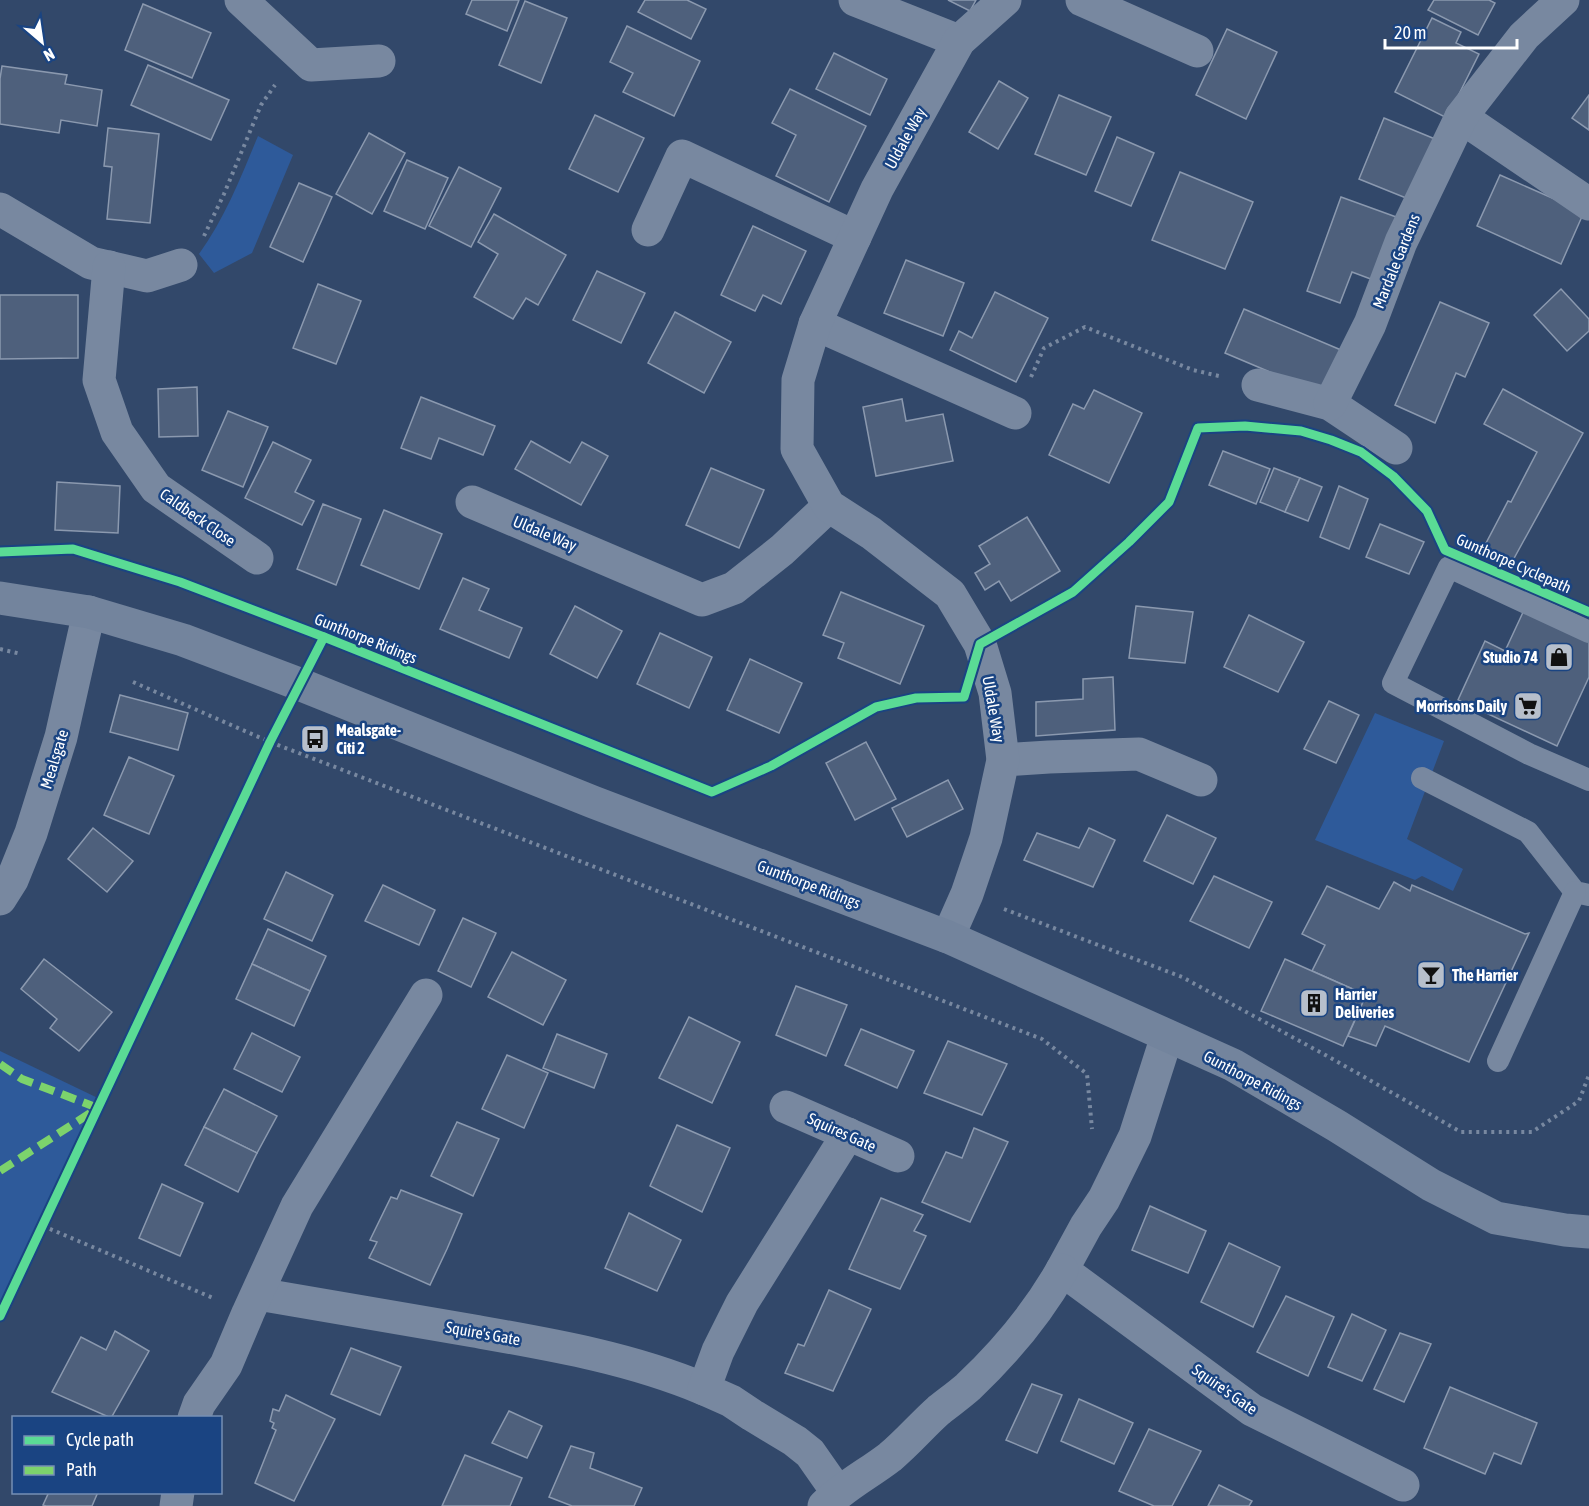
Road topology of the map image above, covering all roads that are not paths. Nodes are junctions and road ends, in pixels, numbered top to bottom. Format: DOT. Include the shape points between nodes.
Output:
graph roads {
  1 [pos="241,0"];
  2 [pos="855,0"];
  3 [pos="1005,0"];
  4 [pos="1082,0"];
  5 [pos="1563,0"];
  6 [pos="959,41"];
  7 [pos="1197,51"];
  8 [pos="379,61"];
  9 [pos="1461,117"];
  10 [pos="1589,204"];
  11 [pos="0,209"];
  12 [pos="648,230"];
  13 [pos="855,237"];
  14 [pos="182,265"];
  15 [pos="109,267"];
  16 [pos="815,324"];
  17 [pos="1258,385"];
  18 [pos="1330,404"];
  19 [pos="1015,413"];
  20 [pos="1396,448"];
  21 [pos="472,502"];
  22 [pos="829,506"];
  23 [pos="257,558"];
  24 [pos="0,598"];
  25 [pos="89,612"];
  26 [pos="1589,632"];
  27 [pos="1003,760"];
  28 [pos="1422,778"];
  29 [pos="1201,780"];
  30 [pos="1589,780"];
  31 [pos="1582,894"];
  32 [pos="0,899"];
  33 [pos="948,937"];
  34 [pos="426,995"];
  35 [pos="1167,1036"];
  36 [pos="1498,1061"];
  37 [pos="786,1107"];
  38 [pos="848,1134"];
  39 [pos="898,1156"];
  40 [pos="1589,1232"];
  41 [pos="1062,1270"];
  42 [pos="253,1304"];
  43 [pos="704,1389"];
  44 [pos="195,1416"];
  45 [pos="1403,1485"];
  46 [pos="831,1500"];
  1 -- 8 [label="street" via="311,64"];
  2 -- 6 [label="street"];
  3 -- 6 [label="street, Uldale Way"];
  4 -- 7 [label="street"];
  5 -- 9 [label="street, Mardale Gardens" via="1524,36"];
  6 -- 13 [label="street, Uldale Way" via="876,189"];
  9 -- 10 [label="street"];
  9 -- 18 [label="street, Mardale Gardens" via="1401,242 1370,324"];
  11 -- 15 [label="street" via="91,263"];
  12 -- 13 [label="street" via="682,156"];
  13 -- 16 [label="street, Uldale Way"];
  14 -- 15 [label="street" via="147,276"];
  15 -- 23 [label="street, Caldbeck Close" via="99,380 117,432 156,488"];
  16 -- 19 [label="street"];
  16 -- 22 [label="street, Uldale Way" via="798,380 797,449"];
  17 -- 18 [label="street"];
  18 -- 20 [label="street"];
  21 -- 22 [label="street, Uldale Way" via="702,600 734,588"];
  22 -- 27 [label="street, Uldale Way" via="950,594 980,644 995,693"];
  24 -- 25 [label="street, Gunthorpe Ridings"];
  25 -- 32 [label="street, Mealsgate" via="61,737 31,833"];
  25 -- 33 [label="street, Gunthorpe Ridings" via="183,640"];
  26 -- 30 [label="lane" via="1449,567 1393,683 1529,754"];
  27 -- 29 [label="street" via="1139,754"];
  27 -- 33 [label="street, Uldale Way" via="986,838"];
  28 -- 31 [label="lane" via="1528,832"];
  31 -- 36 [label="lane"];
  33 -- 35 [label="street, Gunthorpe Ridings"];
  34 -- 42 [label="street" via="297,1206"];
  35 -- 40 [label="street, Gunthorpe Ridings" via="1233,1065 1431,1185 1496,1218"];
  35 -- 41 [label="street, Squire's Gate" via="1135,1136"];
  37 -- 38 [label="street, Squires Gate"];
  38 -- 39 [label="street, Squires Gate"];
  38 -- 43 [label="street" via="742,1303"];
  41 -- 45 [label="street, Squire's Gate" via="1252,1410"];
  41 -- 46 [label="street, Squire's Gate" via="1024,1328 968,1387 907,1443"];
  42 -- 43 [label="street, Squire's Gate" via="577,1349 632,1363"];
  42 -- 44 [label="street" via="226,1365"];
  43 -- 46 [label="street, Squire's Gate" via="731,1401 810,1453"];
}
